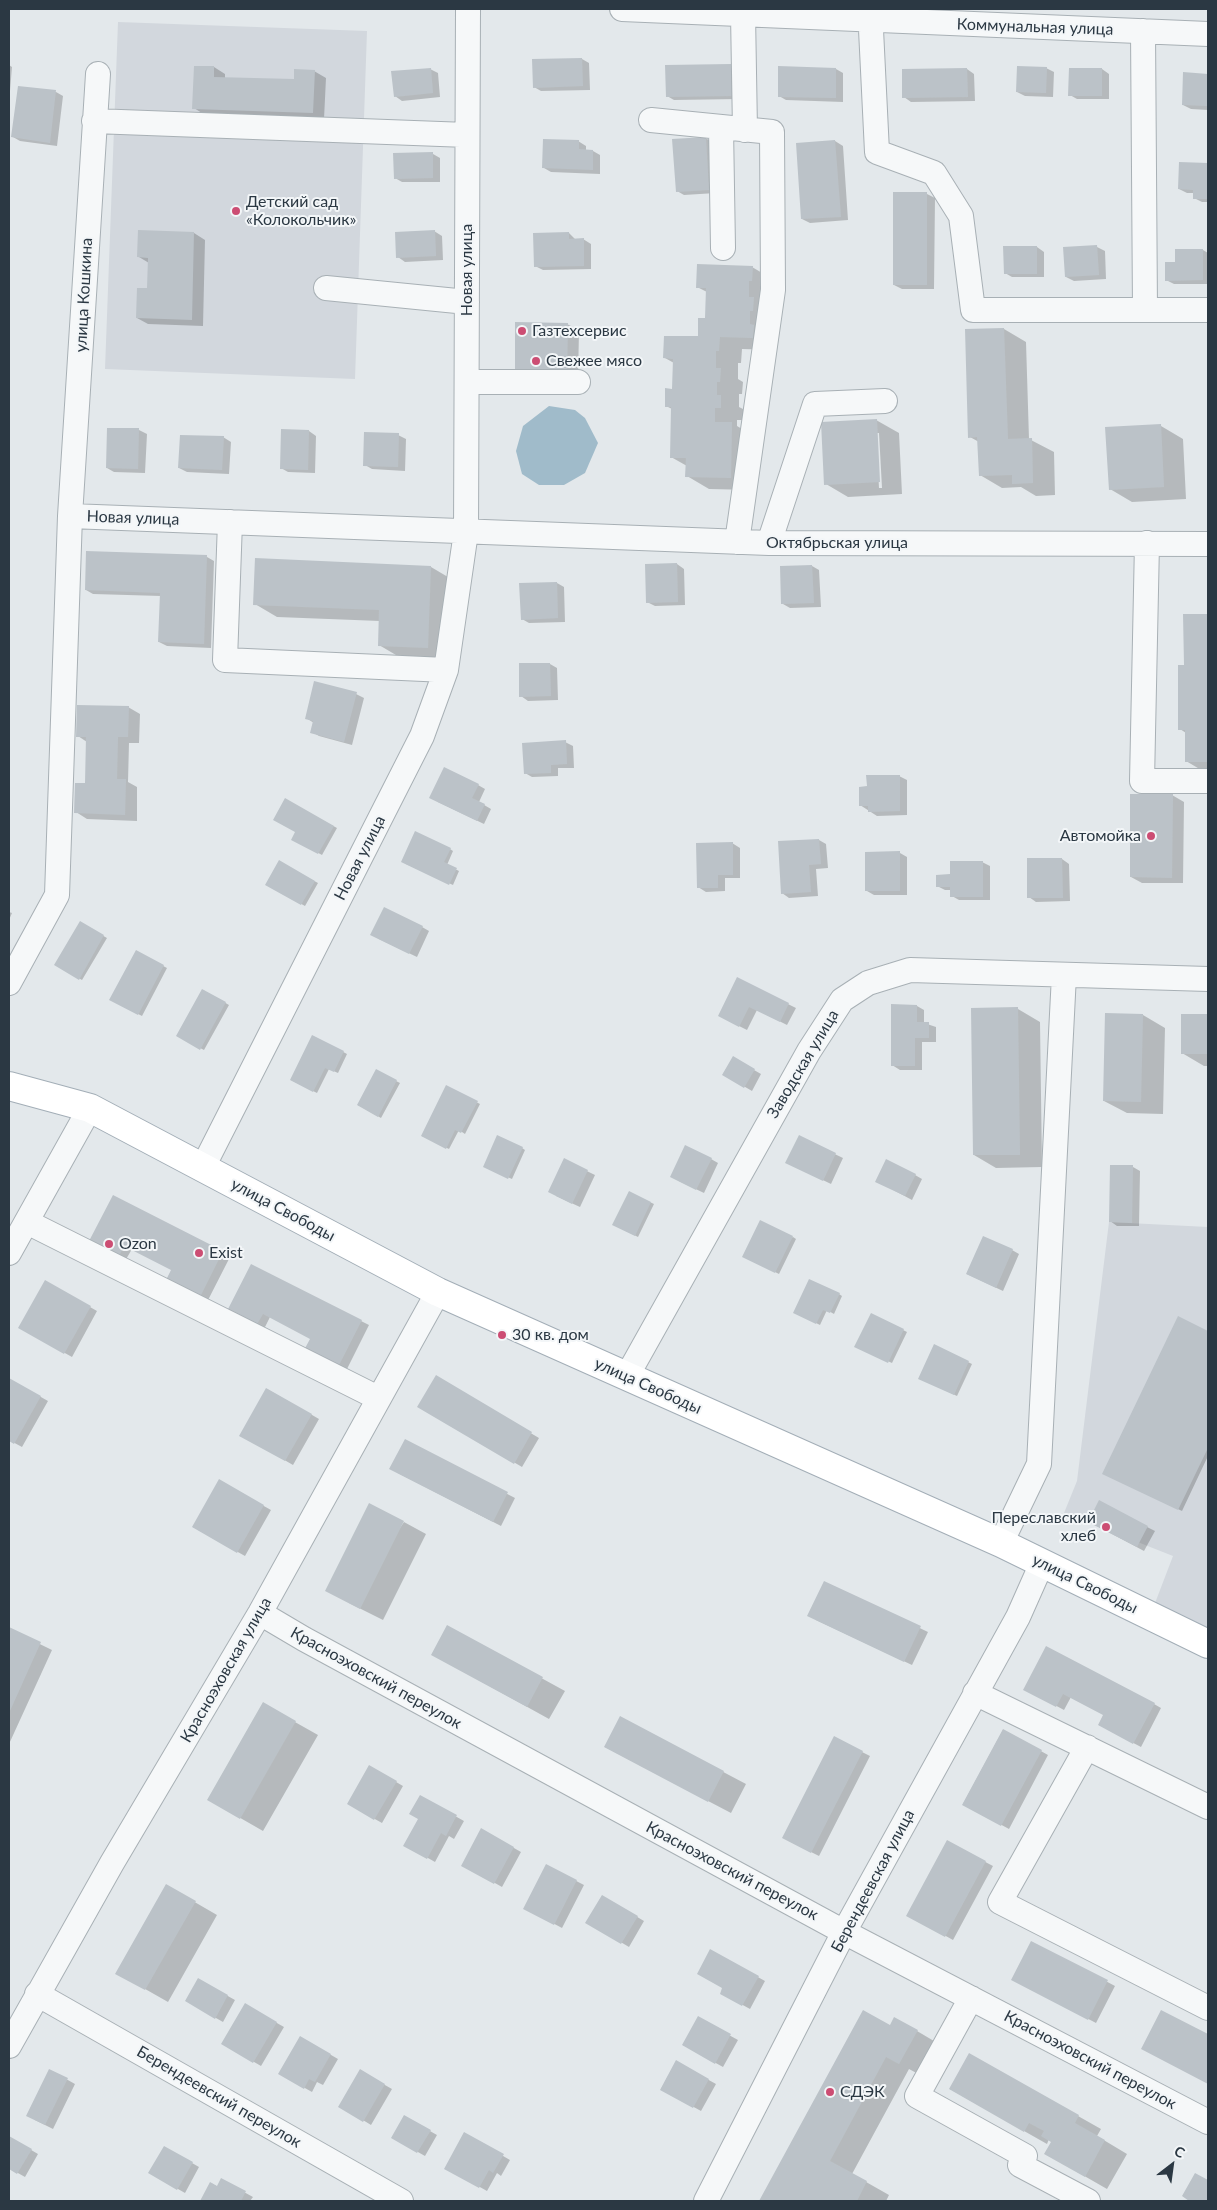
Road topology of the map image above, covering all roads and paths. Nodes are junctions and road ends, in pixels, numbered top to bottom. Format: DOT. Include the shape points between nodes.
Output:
graph roads {
  1 [pos="468,9"];
  2 [pos="622,9"];
  3 [pos="742,14"];
  4 [pos="870,14"];
  5 [pos="1142,31"];
  6 [pos="1208,34"];
  7 [pos="98,74"];
  8 [pos="651,120"];
  9 [pos="94,121"];
  10 [pos="721,127"];
  11 [pos="745,130"];
  12 [pos="467,135"];
  13 [pos="723,248"];
  14 [pos="326,288"];
  15 [pos="467,302"];
  16 [pos="1145,310"];
  17 [pos="1208,310"];
  18 [pos="467,382"];
  19 [pos="578,382"];
  20 [pos="886,401"];
  21 [pos="70,516"];
  22 [pos="230,522"];
  23 [pos="466,532"];
  24 [pos="737,542"];
  25 [pos="770,543"];
  26 [pos="1146,543"];
  27 [pos="1208,544"];
  28 [pos="446,670"];
  29 [pos="1208,781"];
  30 [pos="1064,975"];
  31 [pos="1208,979"];
  32 [pos="9,983"];
  33 [pos="9,1086"];
  34 [pos="90,1108"];
  35 [pos="203,1167"];
  36 [pos="27,1222"];
  37 [pos="9,1253"];
  38 [pos="438,1292"];
  39 [pos="627,1376"];
  40 [pos="378,1398"];
  41 [pos="1001,1543"];
  42 [pos="1047,1561"];
  43 [pos="260,1613"];
  44 [pos="1208,1644"];
  45 [pos="975,1693"];
  46 [pos="1087,1747"];
  47 [pos="1208,1807"];
  48 [pos="844,1932"];
  49 [pos="37,1994"];
  50 [pos="971,1998"];
  51 [pos="1208,2008"];
  52 [pos="9,2046"];
  53 [pos="1208,2122"];
  54 [pos="401,2201"];
  55 [pos="706,2201"];
  56 [pos="1088,2201"];
  1 -- 12 [label="street, Новая улица"];
  2 -- 3 [label="street, Коммунальная улица"];
  3 -- 4 [label="street, Коммунальная улица"];
  3 -- 11 [label="street"];
  4 -- 5 [label="street, Коммунальная улица"];
  4 -- 16 [label="street" via="877,152 934,173 961,216 973,310"];
  5 -- 6 [label="street, Коммунальная улица"];
  5 -- 16 [label="street"];
  7 -- 9 [label="street, улица Кошкина"];
  8 -- 10 [label="street"];
  9 -- 12 [label="street"];
  9 -- 21 [label="street, улица Кошкина"];
  10 -- 11 [label="street"];
  10 -- 13 [label="street"];
  11 -- 24 [label="street" via="772,132 773,290"];
  12 -- 15 [label="street, Новая улица"];
  14 -- 15 [label="street"];
  15 -- 18 [label="street, Новая улица"];
  16 -- 17 [label="street"];
  18 -- 19 [label="street"];
  18 -- 23 [label="street, Новая улица"];
  20 -- 25 [label="street" via="815,404"];
  21 -- 22 [label="street, Новая улица"];
  21 -- 32 [label="street, улица Кошкина" via="57,896"];
  22 -- 23 [label="street, Новая улица"];
  22 -- 28 [label="street" via="225,660"];
  23 -- 24 [label="street, Октябрьская улица"];
  23 -- 28 [label="street, Новая улица"];
  24 -- 25 [label="street, Октябрьская улица"];
  25 -- 26 [label="street, Октябрьская улица"];
  26 -- 27 [label="street, Октябрьская улица"];
  26 -- 29 [label="street" via="1142,781"];
  28 -- 35 [label="street, Новая улица" via="422,736"];
  30 -- 31 [label="street, Заводская улица"];
  30 -- 39 [label="street, Заводская улица" via="910,970 868,983 842,1000 809,1051"];
  30 -- 41 [label="street" via="1039,1464"];
  33 -- 34 [label="main road, улица Свободы"];
  34 -- 35 [label="main road, улица Свободы"];
  34 -- 36 [label="street"];
  35 -- 38 [label="main road, улица Свободы"];
  36 -- 37 [label="street"];
  36 -- 40 [label="street"];
  38 -- 39 [label="main road, улица Свободы"];
  38 -- 40 [label="street, Красноэховская улица"];
  39 -- 41 [label="main road, улица Свободы"];
  40 -- 43 [label="street, Красноэховская улица"];
  41 -- 42 [label="main road, улица Свободы"];
  42 -- 44 [label="main road, улица Свободы"];
  42 -- 45 [label="street, Берендеевская улица"];
  43 -- 48 [label="street, Красноэховский переулок"];
  43 -- 49 [label="street, Красноэховская улица"];
  45 -- 46 [label="street"];
  45 -- 48 [label="street, Берендеевская улица"];
  46 -- 47 [label="street"];
  46 -- 51 [label="street" via="1000,1902"];
  48 -- 50 [label="street, Красноэховский переулок"];
  48 -- 55 [label="street, Берендеевская улица"];
  49 -- 52 [label="street, Красноэховская улица"];
  49 -- 54 [label="street, Берендеевский переулок"];
  50 -- 53 [label="street, Красноэховский переулок"];
  50 -- 56 [label="street" via="917,2096 1025,2156 1020,2165"];
}
